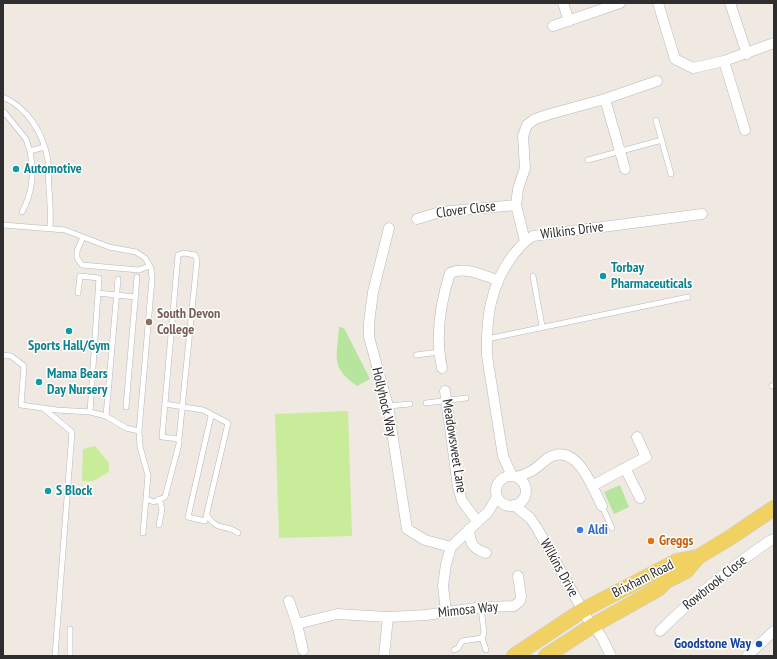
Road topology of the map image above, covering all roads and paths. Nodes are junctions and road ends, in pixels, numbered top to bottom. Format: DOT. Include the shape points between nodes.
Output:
graph roads {
  1 [pos="563,3"];
  2 [pos="620,3"];
  3 [pos="658,3"];
  4 [pos="730,3"];
  5 [pos="569,21"];
  6 [pos="553,26"];
  7 [pos="774,43"];
  8 [pos="747,54"];
  9 [pos="724,61"];
  10 [pos="657,80"];
  11 [pos="3,97"];
  12 [pos="605,99"];
  13 [pos="3,114"];
  14 [pos="656,120"];
  15 [pos="746,130"];
  16 [pos="662,140"];
  17 [pos="44,147"];
  18 [pos="30,151"];
  19 [pos="619,151"];
  20 [pos="588,160"];
  21 [pos="624,169"];
  22 [pos="671,174"];
  23 [pos="516,205"];
  24 [pos="22,212"];
  25 [pos="702,214"];
  26 [pos="417,219"];
  27 [pos="3,225"];
  28 [pos="50,228"];
  29 [pos="389,228"];
  30 [pos="83,237"];
  31 [pos="525,241"];
  32 [pos="149,266"];
  33 [pos="533,276"];
  34 [pos="137,277"];
  35 [pos="118,279"];
  36 [pos="497,280"];
  37 [pos="78,293"];
  38 [pos="98,293"];
  39 [pos="116,295"];
  40 [pos="135,297"];
  41 [pos="688,297"];
  42 [pos="542,326"];
  43 [pos="487,339"];
  44 [pos="439,352"];
  45 [pos="3,355"];
  46 [pos="416,355"];
  47 [pos="442,368"];
  48 [pos="446,396"];
  49 [pos="466,398"];
  50 [pos="426,403"];
  51 [pos="165,404"];
  52 [pos="410,404"];
  53 [pos="388,406"];
  54 [pos="126,407"];
  55 [pos="43,408"];
  56 [pos="183,408"];
  57 [pos="90,412"];
  58 [pos="106,416"];
  59 [pos="211,416"];
  60 [pos="139,431"];
  61 [pos="637,437"];
  62 [pos="179,439"];
  63 [pos="503,456"];
  64 [pos="625,468"];
  65 [pos="529,473"];
  66 [pos="514,477"];
  67 [pos="500,482"];
  68 [pos="592,486"];
  69 [pos="525,492"];
  70 [pos="497,496"];
  71 [pos="640,498"];
  72 [pos="159,499"];
  73 [pos="146,500"];
  74 [pos="510,505"];
  75 [pos="602,506"];
  76 [pos="774,508"];
  77 [pos="488,512"];
  78 [pos="207,515"];
  79 [pos="530,518"];
  80 [pos="477,521"];
  81 [pos="159,524"];
  82 [pos="612,528"];
  83 [pos="469,529"];
  84 [pos="238,533"];
  85 [pos="143,534"];
  86 [pos="774,539"];
  87 [pos="451,547"];
  88 [pos="486,553"];
  89 [pos="698,557"];
  90 [pos="518,576"];
  91 [pos="289,601"];
  92 [pos="481,608"];
  93 [pos="446,612"];
  94 [pos="388,617"];
  95 [pos="588,618"];
  96 [pos="297,624"];
  97 [pos="70,629"];
  98 [pos="660,631"];
  99 [pos="774,631"];
  100 [pos="482,638"];
  101 [pos="303,650"];
  102 [pos="454,650"];
  103 [pos="486,650"];
  104 [pos="55,656"];
  105 [pos="70,656"];
  106 [pos="384,656"];
  107 [pos="514,656"];
  108 [pos="546,656"];
  109 [pos="611,656"];
  110 [pos="747,656"];
  1 -- 5 [label="street"];
  2 -- 5 [label="street"];
  3 -- 9 [label="street" via="675,60 693,68"];
  4 -- 8 [label="street"];
  5 -- 6 [label="street"];
  7 -- 8 [label="street"];
  8 -- 9 [label="street"];
  9 -- 15 [label="street"];
  10 -- 12 [label="street"];
  11 -- 17 [label="lane" via="12,101 31,118"];
  12 -- 19 [label="street"];
  12 -- 23 [label="street" via="550,114 527,125 523,136 525,168"];
  13 -- 18 [label="lane" via="4,112 26,140"];
  14 -- 16 [label="lane"];
  16 -- 19 [label="lane"];
  16 -- 22 [label="lane"];
  17 -- 18 [label="lane"];
  17 -- 28 [label="lane" via="48,161"];
  18 -- 24 [label="lane" via="32,182 28,201"];
  19 -- 20 [label="lane"];
  19 -- 21 [label="street"];
  23 -- 26 [label="street, Clover Close" via="440,212"];
  23 -- 31 [label="street"];
  25 -- 31 [label="street, Wilkins Drive" via="533,236"];
  27 -- 28 [label="lane"];
  28 -- 30 [label="lane" via="65,230"];
  29 -- 53 [label="street, Hollyhock Way" via="373,292 369,323 372,350"];
  30 -- 32 [label="lane" via="109,247 136,252 145,258"];
  30 -- 32 [label="lane" via="77,250 77,258 82,265 139,270"];
  31 -- 36 [label="street, Wilkins Drive"];
  32 -- 60 [label="lane" via="152,279 151,303"];
  33 -- 42 [label="lane"];
  34 -- 40 [label="lane"];
  35 -- 39 [label="lane"];
  36 -- 43 [label="street, Wilkins Drive"];
  36 -- 44 [label="street" via="470,271 455,270 450,273 441,307 438,329"];
  37 -- 38 [label="lane" via="80,276 99,278"];
  38 -- 39 [label="lane"];
  38 -- 57 [label="lane"];
  39 -- 40 [label="lane"];
  39 -- 58 [label="lane"];
  40 -- 54 [label="lane"];
  41 -- 42 [label="lane"];
  42 -- 43 [label="lane"];
  43 -- 63 [label="street, Wilkins Drive" via="487,356"];
  44 -- 46 [label="lane"];
  44 -- 47 [label="street"];
  45 -- 55 [label="lane" via="11,356 24,366 21,405"];
  48 -- 49 [label="lane"];
  48 -- 50 [label="lane"];
  48 -- 80 [label="street, Meadowsweet Lane" via="458,487 462,501"];
  51 -- 56 [label="lane"];
  51 -- 56 [label="lane" via="178,255 184,253 194,255 197,260"];
  51 -- 62 [label="lane" via="162,437"];
  52 -- 53 [label="lane"];
  53 -- 87 [label="street, Hollyhock Way" via="407,529 425,540"];
  55 -- 57 [label="lane"];
  55 -- 104 [label="lane" via="72,432"];
  56 -- 59 [label="lane" via="203,410"];
  56 -- 62 [label="lane"];
  57 -- 58 [label="lane"];
  58 -- 60 [label="lane" via="126,428"];
  59 -- 78 [label="lane" via="228,423"];
  59 -- 78 [label="lane" via="188,517 205,521"];
  60 -- 73 [label="lane" via="140,447 148,475"];
  61 -- 64 [label="street" via="646,457"];
  62 -- 72 [label="lane" via="165,497"];
  63 -- 66 [label="street, Wilkins Drive"];
  63 -- 67 [label="street, Wilkins Drive"];
  64 -- 68 [label="street"];
  64 -- 71 [label="street"];
  65 -- 66 [label="street"];
  65 -- 68 [label="street" via="548,458 566,454 578,463"];
  65 -- 69 [label="street"];
  66 -- 67 [label="street" via="506,477"];
  66 -- 69 [label="street, Wilkins Drive"];
  67 -- 70 [label="street, Wilkins Drive"];
  68 -- 75 [label="street"];
  69 -- 74 [label="street" via="522,500"];
  69 -- 79 [label="street, Wilkins Drive"];
  70 -- 74 [label="street, Wilkins Drive"];
  70 -- 77 [label="street"];
  72 -- 73 [label="lane" via="154,502"];
  72 -- 81 [label="lane" via="162,509"];
  73 -- 85 [label="lane"];
  74 -- 77 [label="street"];
  74 -- 79 [label="street, Wilkins Drive"];
  75 -- 82 [label="lane"];
  76 -- 89 [label="main road, Brixham Road"];
  77 -- 80 [label="street"];
  78 -- 84 [label="lane" via="212,523"];
  79 -- 95 [label="street, Wilkins Drive"];
  80 -- 83 [label="street"];
  83 -- 87 [label="street"];
  83 -- 88 [label="street" via="470,542 478,551"];
  86 -- 98 [label="street, Rowbrook Close" via="693,598"];
  87 -- 93 [label="street" via="443,586"];
  89 -- 95 [label="main road, Brixham Road" via="677,561"];
  89 -- 95 [label="main road" via="686,571 666,581 653,581"];
  90 -- 92 [label="street, Mimosa Way" via="520,601 514,606"];
  91 -- 96 [label="street"];
  92 -- 93 [label="street, Mimosa Way"];
  92 -- 100 [label="lane" via="484,633"];
  93 -- 94 [label="street, Mimosa Way"];
  94 -- 96 [label="street, Mimosa Way" via="338,614"];
  94 -- 106 [label="street"];
  95 -- 107 [label="main road, Brixham Road"];
  95 -- 108 [label="main road, Brixham Road"];
  95 -- 109 [label="street, Wilkins Drive"];
  96 -- 101 [label="street"];
  97 -- 105 [label="lane"];
  99 -- 110 [label="street"];
  100 -- 102 [label="lane" via="462,641"];
  100 -- 103 [label="lane"];
}
